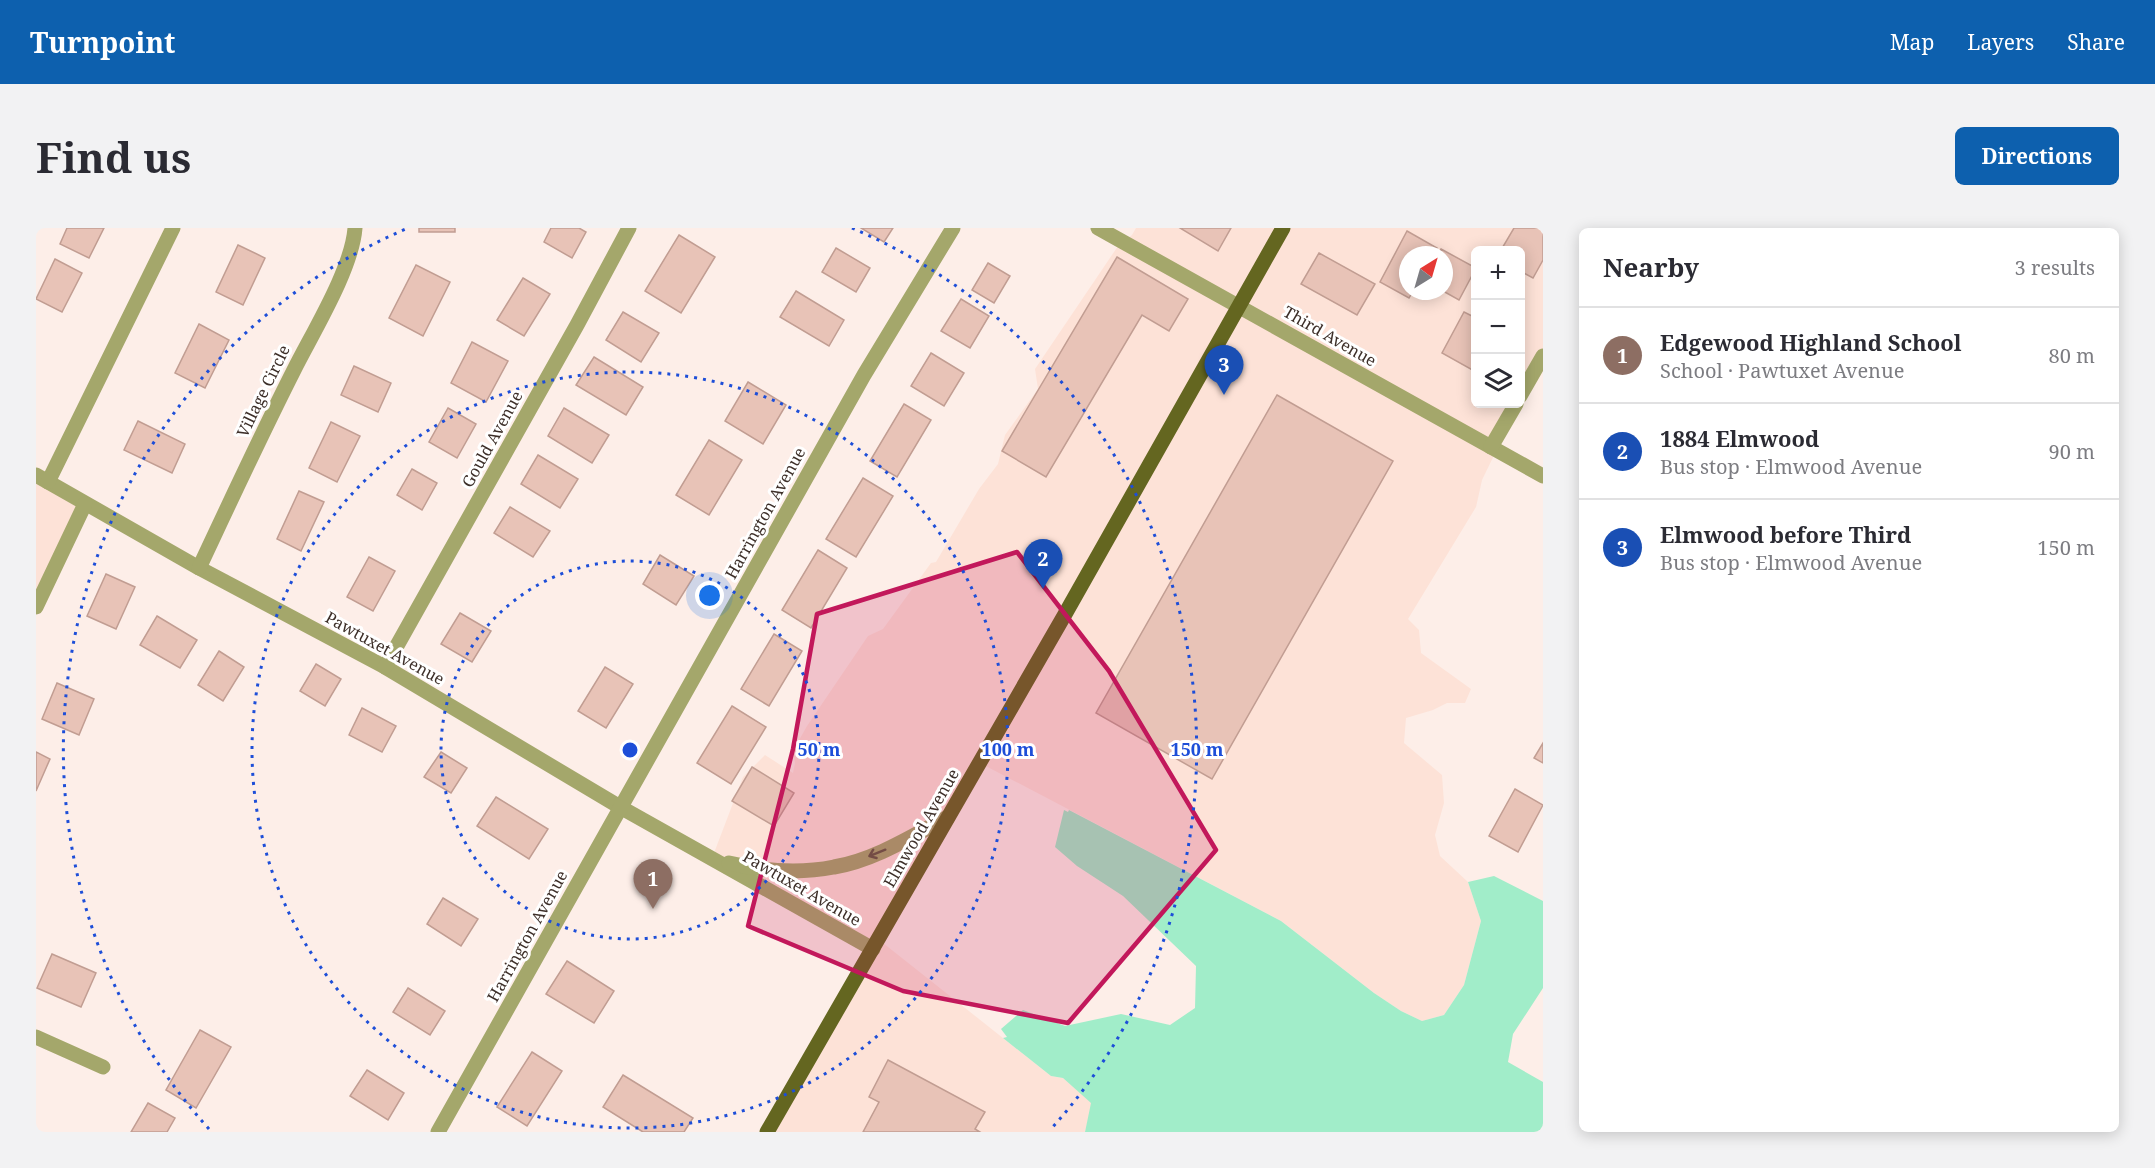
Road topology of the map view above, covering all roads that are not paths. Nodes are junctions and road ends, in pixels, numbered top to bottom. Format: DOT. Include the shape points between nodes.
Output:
graph roads {
  1 [pos="173,228"];
  2 [pos="355,228"];
  3 [pos="629,228"];
  4 [pos="953,228"];
  5 [pos="1098,228"];
  6 [pos="1282,228"];
  7 [pos="1239,305"];
  8 [pos="1543,356"];
  9 [pos="1525,389"];
  10 [pos="1514,408"];
  11 [pos="1491,447"];
  12 [pos="1543,476"];
  13 [pos="42,478"];
  14 [pos="85,504"];
  15 [pos="199,568"];
  16 [pos="36,607"];
  17 [pos="384,667"];
  18 [pos="620,807"];
  19 [pos="948,818"];
  20 [pos="713,859"];
  21 [pos="873,950"];
  22 [pos="36,1037"];
  23 [pos="103,1067"];
  24 [pos="438,1132"];
  25 [pos="767,1132"];
  1 -- 13 [label="street"];
  2 -- 15 [label="street, Village Circle" via="354,242 341,275"];
  3 -- 17 [label="street, Gould Avenue"];
  4 -- 18 [label="street, Harrington Avenue" via="864,375"];
  5 -- 7 [label="street, Third Avenue"];
  6 -- 7 [label="main road, Elmwood Avenue"];
  7 -- 11 [label="street, Third Avenue"];
  7 -- 19 [label="main road, Elmwood Avenue"];
  8 -- 9 [label="street"];
  10 -- 11 [label="street"];
  11 -- 12 [label="street, Third Avenue"];
  13 -- 14 [label="street, Pawtuxet Avenue"];
  14 -- 15 [label="street, Pawtuxet Avenue"];
  14 -- 16 [label="street"];
  15 -- 17 [label="street, Pawtuxet Avenue"];
  17 -- 18 [label="street, Pawtuxet Avenue"];
  18 -- 20 [label="street, Pawtuxet Avenue"];
  18 -- 24 [label="street, Harrington Avenue"];
  19 -- 20 [label="street, Pawtuxet Avenue, one-way" via="880,852 836,867 796,872 751,868"];
  19 -- 21 [label="main road, Elmwood Avenue"];
  20 -- 21 [label="street, Pawtuxet Avenue"];
  21 -- 25 [label="main road, Elmwood Avenue"];
  22 -- 23 [label="street"];
}
